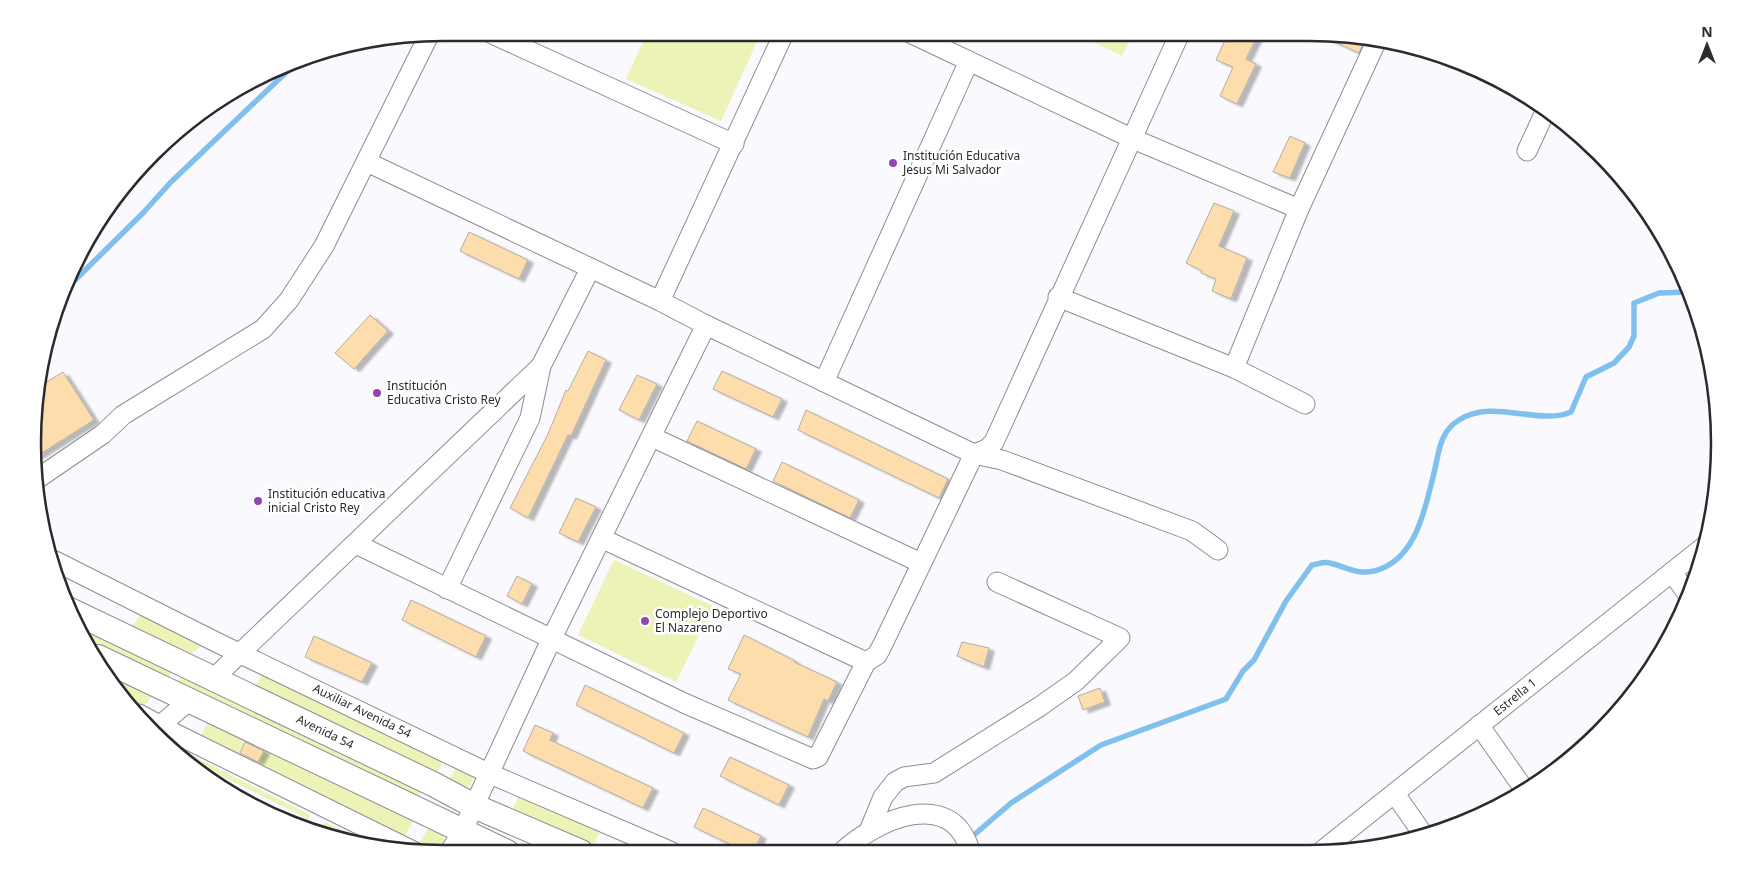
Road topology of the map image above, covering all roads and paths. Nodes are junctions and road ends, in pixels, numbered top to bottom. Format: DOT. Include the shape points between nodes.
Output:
graph roads {
  1 [pos="510,41"];
  2 [pos="780,41"];
  3 [pos="927,41"];
  4 [pos="1176,41"];
  5 [pos="426,42"];
  6 [pos="1374,47"];
  7 [pos="970,62"];
  8 [pos="1543,116"];
  9 [pos="1131,138"];
  10 [pos="734,144"];
  11 [pos="1527,151"];
  12 [pos="367,162"];
  13 [pos="1299,209"];
  14 [pos="590,269"];
  15 [pos="1058,297"];
  16 [pos="660,301"];
  17 [pos="706,326"];
  18 [pos="541,366"];
  19 [pos="1234,368"];
  20 [pos="824,382"];
  21 [pos="1305,404"];
  22 [pos="652,437"];
  23 [pos="974,454"];
  24 [pos="43,475"];
  25 [pos="603,539"];
  26 [pos="356,544"];
  27 [pos="1218,550"];
  28 [pos="1695,554"];
  29 [pos="921,563"];
  30 [pos="60,564"];
  31 [pos="1672,572"];
  32 [pos="997,582"];
  33 [pos="1683,588"];
  34 [pos="447,589"];
  35 [pos="80,615"];
  36 [pos="551,640"];
  37 [pos="241,652"];
  38 [pos="106,661"];
  39 [pos="866,662"];
  40 [pos="214,678"];
  41 [pos="189,701"];
  42 [pos="1479,725"];
  43 [pos="159,727"];
  44 [pos="166,734"];
  45 [pos="488,773"];
  46 [pos="1521,784"];
  47 [pos="1395,794"];
  48 [pos="474,806"];
  49 [pos="1419,829"];
  50 [pos="869,831"];
  51 [pos="462,832"];
  52 [pos="392,841"];
  53 [pos="1330,844"];
  54 [pos="454,845"];
  55 [pos="491,845"];
  56 [pos="565,845"];
  57 [pos="656,845"];
  58 [pos="849,845"];
  59 [pos="968,845"];
  1 -- 10 [label="street"];
  2 -- 10 [label="street"];
  3 -- 7 [label="street"];
  4 -- 9 [label="street"];
  5 -- 12 [label="street"];
  6 -- 13 [label="street"];
  7 -- 9 [label="street"];
  7 -- 20 [label="street"];
  8 -- 11 [label="street"];
  9 -- 13 [label="street"];
  9 -- 15 [label="street"];
  10 -- 16 [label="street"];
  12 -- 14 [label="street"];
  12 -- 24 [label="street" via="324,246 289,300 263,329 123,415 103,434"];
  13 -- 19 [label="street"];
  14 -- 16 [label="street"];
  14 -- 18 [label="street"];
  15 -- 19 [label="street"];
  15 -- 23 [label="street" via="994,442"];
  16 -- 17 [label="street"];
  17 -- 20 [label="street"];
  17 -- 22 [label="street"];
  18 -- 26 [label="street"];
  18 -- 34 [label="street" via="530,418"];
  19 -- 21 [label="street"];
  20 -- 23 [label="street"];
  22 -- 25 [label="street"];
  22 -- 29 [label="street"];
  23 -- 27 [label="street" via="1002,460 1192,531"];
  23 -- 29 [label="street"];
  25 -- 36 [label="street"];
  25 -- 39 [label="street"];
  26 -- 34 [label="street"];
  26 -- 37 [label="street"];
  28 -- 31 [label="street, Estrella 1"];
  29 -- 39 [label="street" via="882,648"];
  30 -- 37 [label="street, Auxiliar Avenida 54"];
  31 -- 33 [label="street"];
  31 -- 42 [label="street, Estrella 1"];
  32 -- 50 [label="street" via="1120,638 1076,680 1039,707 934,773 904,777 894,782 883,797"];
  34 -- 36 [label="street"];
  35 -- 40 [label="main road, Avenida 54"];
  36 -- 39 [label="street" via="813,759 821,752"];
  36 -- 45 [label="street"];
  37 -- 40 [label="street"];
  37 -- 45 [label="street, Auxiliar Avenida 54"];
  38 -- 41 [label="main road"];
  40 -- 48 [label="main road, Avenida 54"];
  41 -- 43 [label="street"];
  41 -- 51 [label="main road"];
  42 -- 46 [label="street"];
  42 -- 47 [label="street, Estrella 1"];
  44 -- 52 [label="street"];
  45 -- 48 [label="street"];
  45 -- 57 [label="street, Auxiliar Avenida 54"];
  47 -- 49 [label="street"];
  47 -- 53 [label="street, Estrella 1"];
  48 -- 51 [label="street"];
  48 -- 56 [label="main road, Avenida 54"];
  50 -- 58 [label="street"];
  50 -- 59 [label="street" via="897,818 931,815 956,824"];
  51 -- 54 [label="street"];
  51 -- 55 [label="main road"];
}
